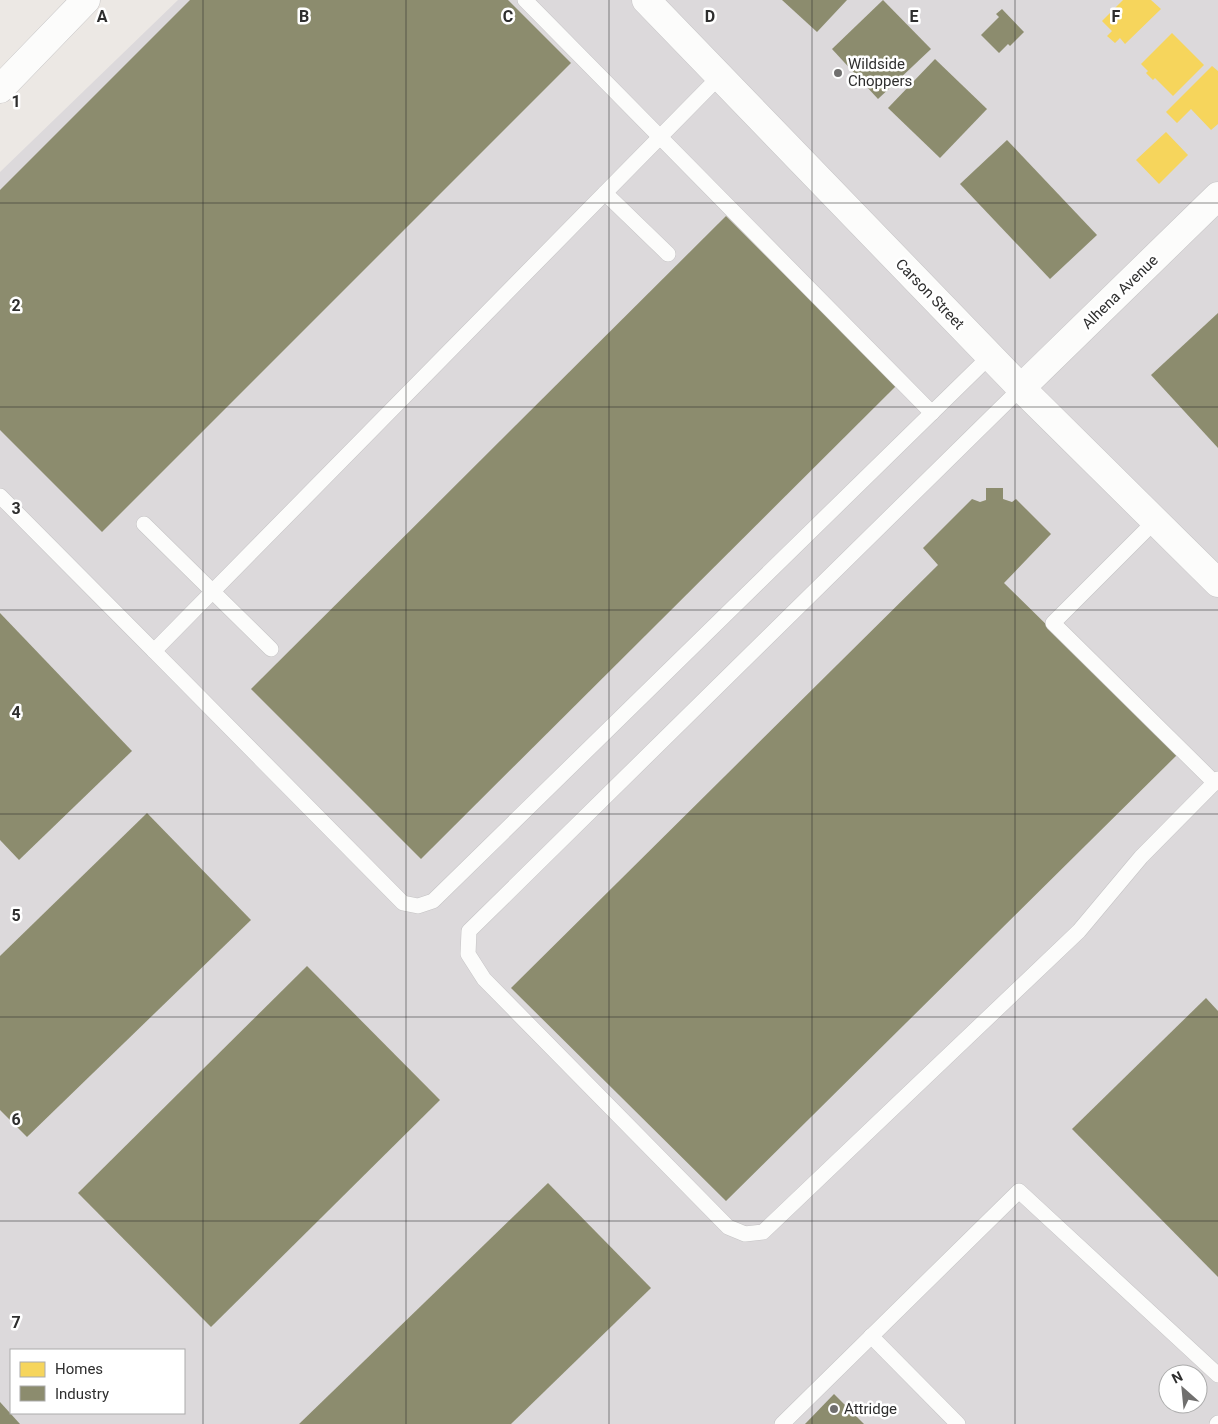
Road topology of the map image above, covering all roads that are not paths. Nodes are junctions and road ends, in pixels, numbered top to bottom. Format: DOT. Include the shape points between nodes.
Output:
graph roads {
  1 [pos="525,0"];
  2 [pos="646,0"];
  3 [pos="75,4"];
  4 [pos="720,76"];
  5 [pos="0,89"];
  6 [pos="660,137"];
  7 [pos="605,193"];
  8 [pos="1218,196"];
  9 [pos="668,254"];
  10 [pos="990,356"];
  11 [pos="1021,388"];
  12 [pos="932,413"];
  13 [pos="0,496"];
  14 [pos="1155,521"];
  15 [pos="144,524"];
  16 [pos="1218,583"];
  17 [pos="212,591"];
  18 [pos="272,649"];
  19 [pos="154,651"];
  20 [pos="1216,781"];
  21 [pos="871,1336"];
  22 [pos="1218,1376"];
  23 [pos="782,1424"];
  24 [pos="958,1424"];
  1 -- 6 [label="lane"];
  2 -- 4 [label="street, Carson Street"];
  3 -- 5 [label="street"];
  4 -- 6 [label="lane"];
  4 -- 10 [label="street, Carson Street"];
  6 -- 7 [label="lane"];
  6 -- 12 [label="lane"];
  7 -- 9 [label="lane"];
  7 -- 17 [label="lane"];
  8 -- 11 [label="street, Alhena Avenue"];
  10 -- 11 [label="street, Carson Street"];
  10 -- 12 [label="lane"];
  11 -- 14 [label="street, Carson Street"];
  11 -- 20 [label="lane" via="469,931 468,954 484,979 728,1227 745,1234 763,1232 1079,931 1141,857"];
  12 -- 19 [label="lane" via="433,901 418,906 403,903"];
  13 -- 19 [label="lane"];
  14 -- 16 [label="street, Carson Street"];
  14 -- 20 [label="lane" via="1053,623"];
  15 -- 17 [label="lane"];
  17 -- 18 [label="lane"];
  17 -- 19 [label="lane"];
  21 -- 22 [label="lane" via="1019,1191"];
  21 -- 23 [label="lane"];
  21 -- 24 [label="lane"];
}
